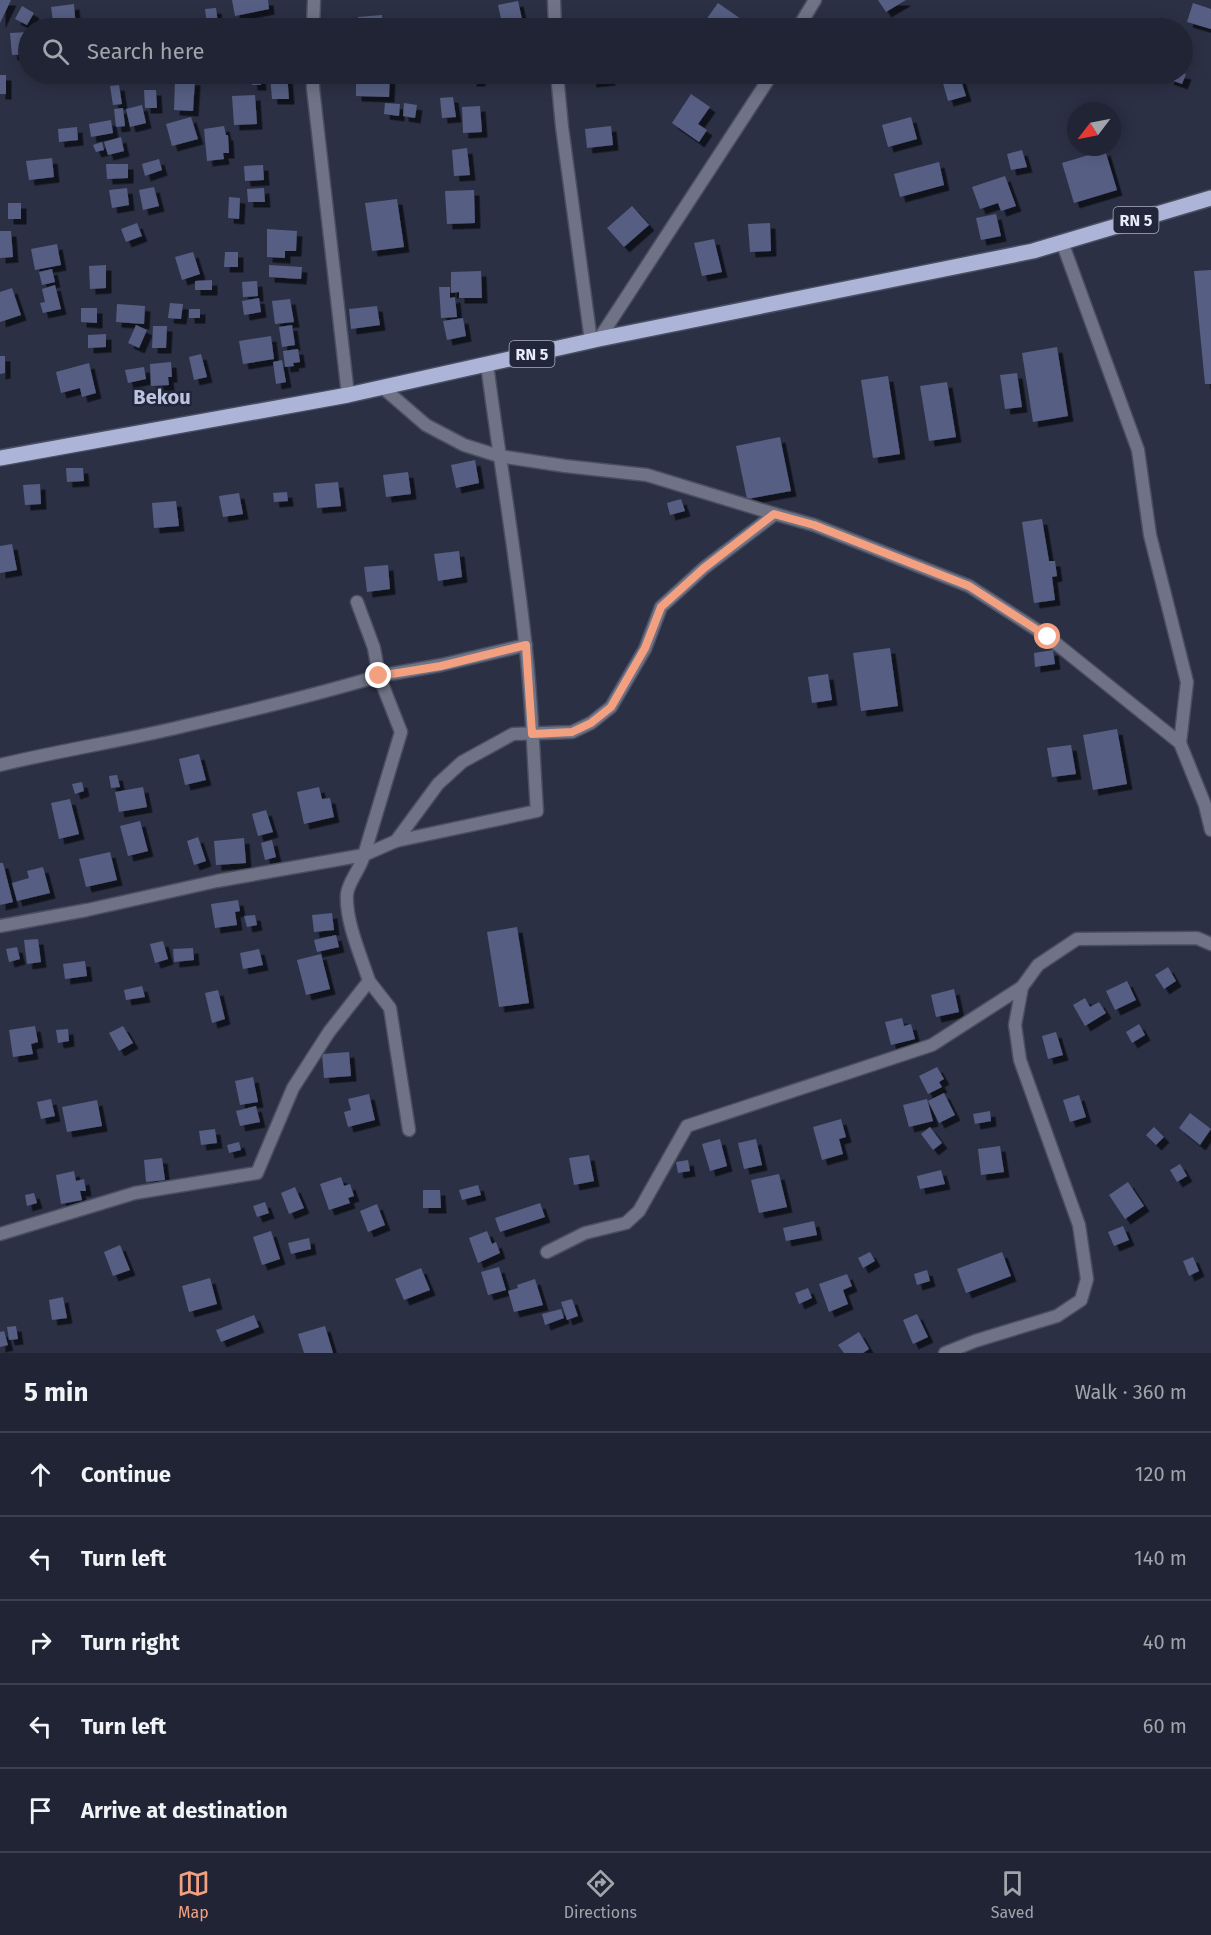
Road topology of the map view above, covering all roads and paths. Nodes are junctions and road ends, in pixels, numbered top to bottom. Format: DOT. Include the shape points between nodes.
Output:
graph roads {
  1 [pos="314,0"];
  2 [pos="554,0"];
  3 [pos="815,0"];
  4 [pos="313,18"];
  5 [pos="555,18"];
  6 [pos="804,18"];
  7 [pos="313,84"];
  8 [pos="558,84"];
  9 [pos="765,84"];
  10 [pos="1211,198"];
  11 [pos="1062,242"];
  12 [pos="595,340"];
  13 [pos="487,364"];
  14 [pos="381,387"];
  15 [pos="348,395"];
  16 [pos="499,456"];
  17 [pos="0,458"];
  18 [pos="774,514"];
  19 [pos="357,602"];
  20 [pos="526,645"];
  21 [pos="379,676"];
  22 [pos="532,734"];
  23 [pos="1180,743"];
  24 [pos="0,765"];
  25 [pos="1211,830"];
  26 [pos="396,841"];
  27 [pos="364,855"];
  28 [pos="0,926"];
  29 [pos="1211,944"];
  30 [pos="369,981"];
  31 [pos="1022,987"];
  32 [pos="409,1130"];
  33 [pos="0,1234"];
  34 [pos="547,1252"];
  35 [pos="945,1353"];
  1 -- 4 [label="street"];
  2 -- 5 [label="street"];
  3 -- 6 [label="street"];
  7 -- 15 [label="street"];
  8 -- 12 [label="street"];
  9 -- 12 [label="street"];
  10 -- 11 [label="main road, RN 5"];
  11 -- 12 [label="main road, RN 5"];
  11 -- 23 [label="street" via="1138,450 1150,535 1187,682"];
  12 -- 13 [label="main road, RN 5"];
  13 -- 14 [label="main road, RN 5"];
  13 -- 16 [label="street"];
  14 -- 15 [label="main road, RN 5"];
  14 -- 16 [label="street" via="426,425 464,445"];
  15 -- 17 [label="main road, RN 5"];
  16 -- 18 [label="street" via="647,475"];
  16 -- 20 [label="street"];
  18 -- 22 [label="street" via="661,607 645,648 611,707 572,732"];
  18 -- 23 [label="street" via="814,525 969,586 1048,637"];
  19 -- 21 [label="street" via="375,648"];
  20 -- 21 [label="street" via="441,666"];
  20 -- 22 [label="street"];
  21 -- 24 [label="street" via="303,699"];
  21 -- 27 [label="street" via="401,732"];
  22 -- 26 [label="street" via="513,734 462,762 438,784"];
  22 -- 26 [label="street" via="537,811"];
  23 -- 25 [label="street"];
  26 -- 27 [label="street"];
  27 -- 28 [label="street"];
  27 -- 30 [label="street" via="347,891 348,913"];
  29 -- 31 [label="street" via="1197,939 1077,939 1038,965"];
  30 -- 32 [label="street" via="390,1008"];
  30 -- 33 [label="street" via="329,1032 293,1088 257,1173 135,1193"];
  31 -- 34 [label="street" via="932,1045 687,1126 639,1211 626,1223 585,1233"];
  31 -- 35 [label="street" via="1014,1025 1020,1060 1079,1225 1087,1279 1081,1300 1057,1316"];
}
